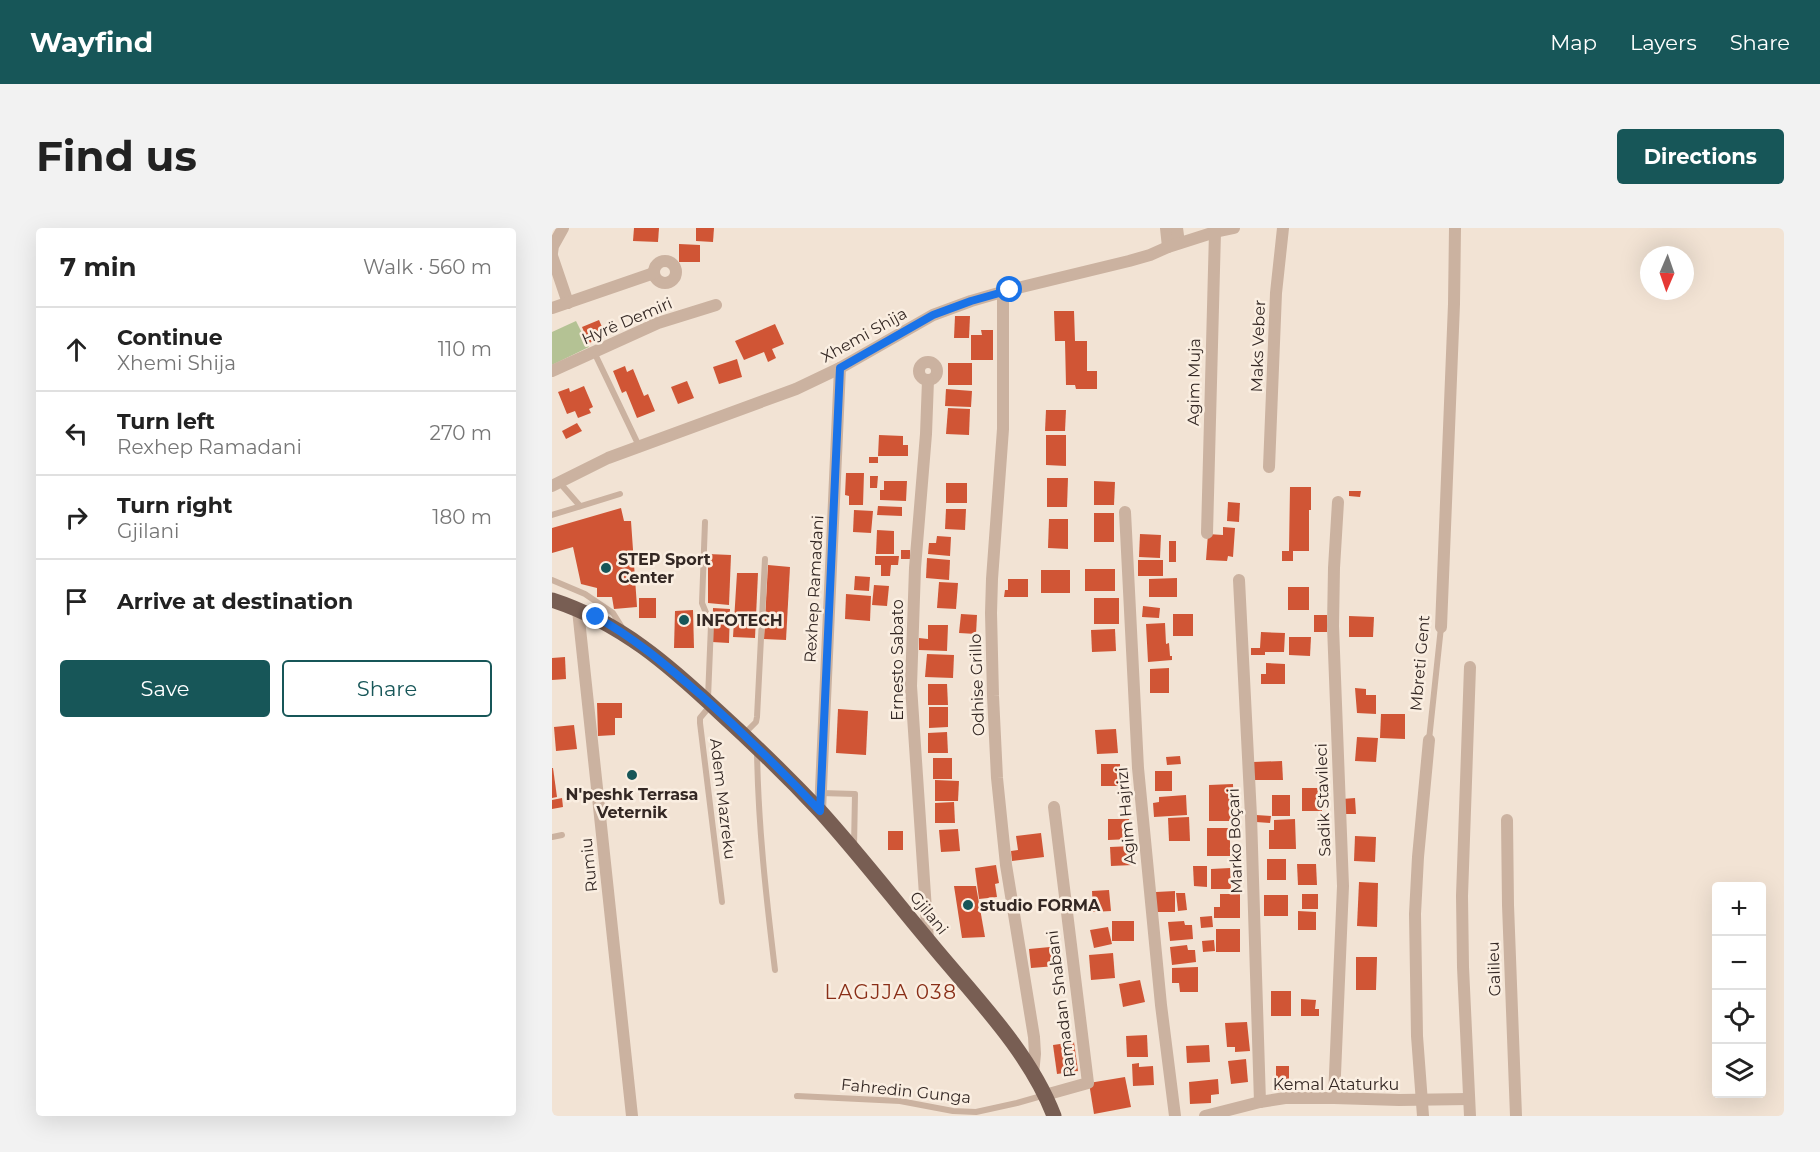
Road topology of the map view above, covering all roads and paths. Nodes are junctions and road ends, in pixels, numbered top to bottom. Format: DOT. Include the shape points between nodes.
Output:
graph roads {
  1 [pos="563,228"];
  2 [pos="1166,228"];
  3 [pos="1177,228"];
  4 [pos="1234,228"];
  5 [pos="1283,228"];
  6 [pos="1455,228"];
  7 [pos="1215,232"];
  8 [pos="1174,245"];
  9 [pos="552,255"];
  10 [pos="654,273"];
  11 [pos="1003,292"];
  12 [pos="568,303"];
  13 [pos="717,306"];
  14 [pos="552,308"];
  15 [pos="594,352"];
  16 [pos="840,368"];
  17 [pos="552,371"];
  18 [pos="928,380"];
  19 [pos="639,447"];
  20 [pos="1269,467"];
  21 [pos="555,484"];
  22 [pos="620,494"];
  23 [pos="1338,502"];
  24 [pos="580,506"];
  25 [pos="1125,512"];
  26 [pos="552,515"];
  27 [pos="705,522"];
  28 [pos="1207,533"];
  29 [pos="765,559"];
  30 [pos="552,580"];
  31 [pos="1239,580"];
  32 [pos="585,594"];
  33 [pos="552,600"];
  34 [pos="582,611"];
  35 [pos="1441,627"];
  36 [pos="627,635"];
  37 [pos="1470,668"];
  38 [pos="710,703"];
  39 [pos="744,735"];
  40 [pos="1429,740"];
  41 [pos="757,747"];
  42 [pos="821,793"];
  43 [pos="1054,807"];
  44 [pos="820,811"];
  45 [pos="1507,820"];
  46 [pos="562,835"];
  47 [pos="552,837"];
  48 [pos="854,850"];
  49 [pos="722,902"];
  50 [pos="928,940"];
  51 [pos="775,970"];
  52 [pos="1033,1074"];
  53 [pos="1046,1095"];
  54 [pos="797,1096"];
  55 [pos="1334,1098"];
  56 [pos="1469,1099"];
  57 [pos="1423,1100"];
  58 [pos="1260,1102"];
  59 [pos="632,1116"];
  60 [pos="1054,1116"];
  61 [pos="1175,1116"];
  62 [pos="1205,1116"];
  63 [pos="1423,1116"];
  64 [pos="1470,1116"];
  65 [pos="1516,1116"];
  1 -- 9 [label="street"];
  2 -- 8 [label="street"];
  3 -- 8 [label="street"];
  4 -- 7 [label="street, Xhemi Shija"];
  5 -- 20 [label="street, Maks Veber" via="1276,294"];
  6 -- 35 [label="street, Mbreti Gent"];
  7 -- 8 [label="street, Xhemi Shija"];
  7 -- 28 [label="street, Agim Muja"];
  8 -- 11 [label="street, Xhemi Shija" via="1129,261"];
  9 -- 12 [label="street"];
  10 -- 12 [label="street"];
  11 -- 16 [label="street, Xhemi Shija" via="933,315"];
  11 -- 52 [label="street, Odhise Grillo" via="1003,429 992,579 991,664 1001,821 1034,1037"];
  12 -- 14 [label="street"];
  13 -- 15 [label="street, Hyrë Demiri" via="658,323"];
  15 -- 17 [label="street, Hyrë Demiri"];
  15 -- 19 [label="lane"];
  16 -- 19 [label="street, Xhemi Shija" via="778,396"];
  16 -- 42 [label="street, Rexhep Ramadani"];
  18 -- 50 [label="street, Ernesto Sabato" via="911,686"];
  19 -- 21 [label="street, Xhemi Shija"];
  21 -- 24 [label="lane"];
  22 -- 24 [label="lane"];
  23 -- 55 [label="street, Sadik Stavileci" via="1333,627 1343,886"];
  24 -- 26 [label="lane"];
  25 -- 61 [label="street, Agim Hajrizi" via="1139,779"];
  27 -- 38 [label="lane, Adem Mazreku" via="702,603 711,625"];
  29 -- 39 [label="lane" via="757,717"];
  30 -- 32 [label="lane"];
  31 -- 58 [label="street, Marko Boçari"];
  32 -- 34 [label="lane"];
  32 -- 36 [label="lane" via="613,613"];
  33 -- 34 [label="main road, Gjilani"];
  34 -- 36 [label="main road, Gjilani"];
  34 -- 59 [label="street, Rumiu"];
  35 -- 40 [label="lane, Mbreti Gent"];
  36 -- 38 [label="main road, Gjilani"];
  37 -- 56 [label="street" via="1461,896"];
  38 -- 39 [label="main road, Gjilani"];
  38 -- 49 [label="lane, Adem Mazreku" via="700,723"];
  39 -- 41 [label="main road, Gjilani"];
  40 -- 57 [label="street, Mbreti Gent" via="1415,914 1417,1036"];
  41 -- 44 [label="main road, Gjilani"];
  41 -- 51 [label="lane" via="758,806"];
  42 -- 44 [label="street, Rexhep Ramadani"];
  42 -- 48 [label="lane" via="855,794"];
  43 -- 53 [label="street, Ramadan Shabani" via="1088,1083"];
  44 -- 48 [label="main road, Gjilani"];
  45 -- 65 [label="street, Galileu"];
  46 -- 47 [label="lane"];
  48 -- 50 [label="main road, Gjilani"];
  50 -- 52 [label="main road, Gjilani"];
  52 -- 53 [label="main road, Gjilani"];
  53 -- 54 [label="lane, Fahredin Gunga" via="976,1112 900,1101"];
  53 -- 60 [label="main road, Gjilani"];
  55 -- 57 [label="street, Kemal Ataturku"];
  55 -- 58 [label="street, Kemal Ataturku"];
  56 -- 57 [label="street, Kemal Ataturku"];
  56 -- 64 [label="street"];
  57 -- 63 [label="street, Mbreti Gent"];
  58 -- 62 [label="street, Kemal Ataturku"];
}
